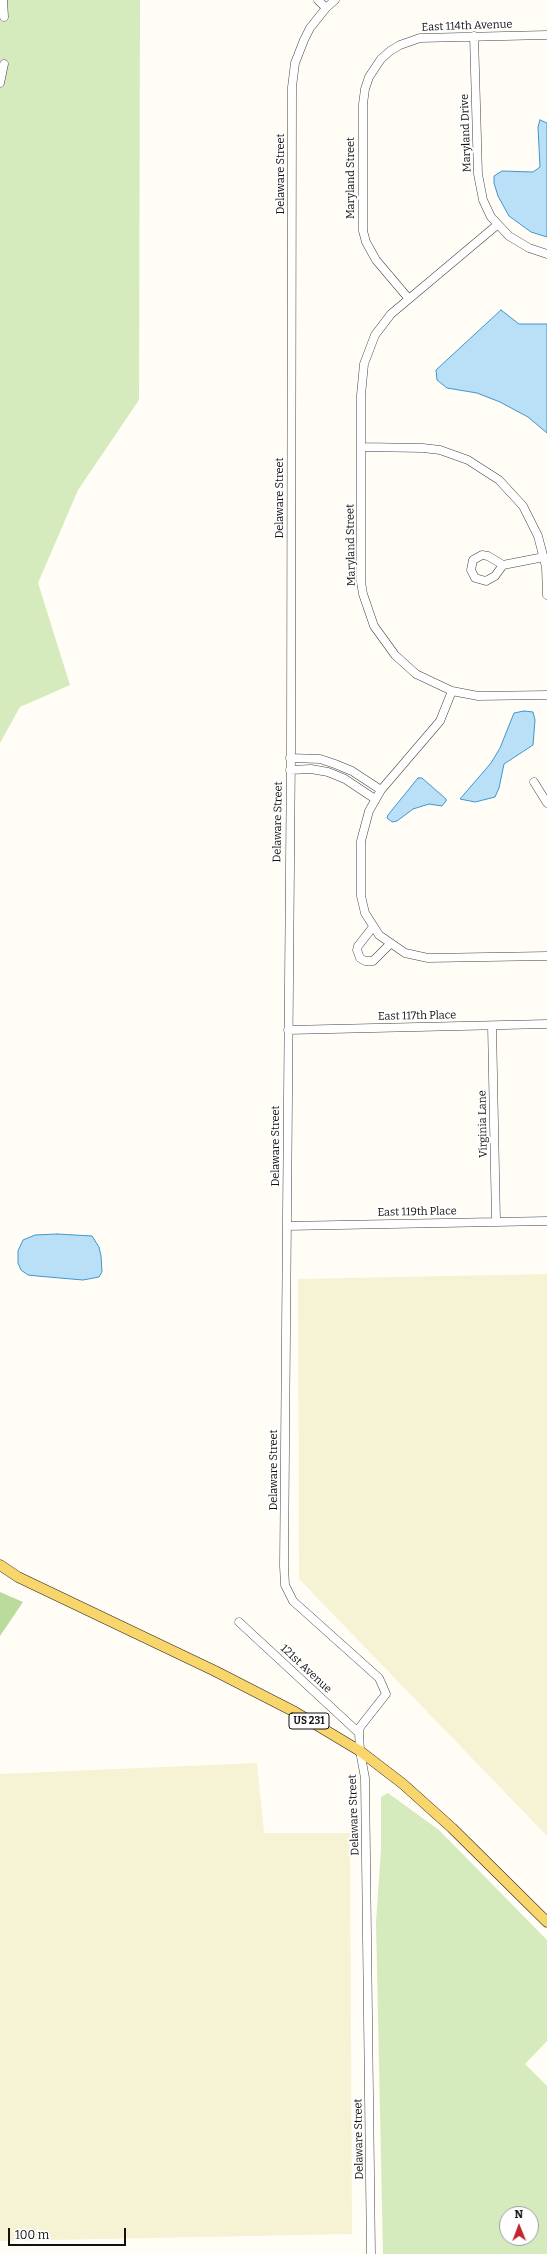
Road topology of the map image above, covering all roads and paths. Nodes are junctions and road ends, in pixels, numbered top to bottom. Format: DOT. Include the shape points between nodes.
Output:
graph roads {
  1 [pos="3,0"];
  2 [pos="318,0"];
  3 [pos="335,0"];
  4 [pos="326,8"];
  5 [pos="4,17"];
  6 [pos="547,35"];
  7 [pos="474,36"];
  8 [pos="390,51"];
  9 [pos="4,64"];
  10 [pos="0,83"];
  11 [pos="497,225"];
  12 [pos="547,254"];
  13 [pos="409,299"];
  14 [pos="362,448"];
  15 [pos="544,557"];
  16 [pos="504,565"];
  17 [pos="547,595"];
  18 [pos="452,691"];
  19 [pos="547,695"];
  20 [pos="290,758"];
  21 [pos="290,770"];
  22 [pos="534,782"];
  23 [pos="381,790"];
  24 [pos="375,799"];
  25 [pos="547,804"];
  26 [pos="373,927"];
  27 [pos="390,944"];
  28 [pos="547,956"];
  29 [pos="547,1024"];
  30 [pos="492,1026"];
  31 [pos="288,1030"];
  32 [pos="547,1220"];
  33 [pos="496,1221"];
  34 [pos="287,1226"];
  35 [pos="0,1565"];
  36 [pos="239,1622"];
  37 [pos="359,1732"];
  38 [pos="360,1751"];
  39 [pos="547,1922"];
  40 [pos="371,2254"];
  1 -- 5 [label="street"];
  2 -- 4 [label="street"];
  3 -- 4 [label="street, Delaware Street"];
  4 -- 20 [label="street, Delaware Street" via="310,28 297,56 292,87"];
  6 -- 7 [label="street, East 114th Avenue"];
  7 -- 8 [label="street, East 114th Avenue" via="420,38"];
  7 -- 11 [label="street, Maryland Drive" via="479,184 486,207"];
  8 -- 13 [label="street, Maryland Street" via="374,68 366,82 363,96 362,221 370,251"];
  9 -- 10 [label="street"];
  11 -- 12 [label="street" via="520,243"];
  11 -- 13 [label="street, Maryland Street"];
  13 -- 14 [label="street, Maryland Street" via="383,325 368,353 362,379"];
  14 -- 15 [label="street" via="440,450 468,460 489,472 508,488 523,506 538,536"];
  14 -- 18 [label="street, Maryland Street" via="361,582 370,617 380,636 404,664 430,682"];
  15 -- 16 [label="street"];
  15 -- 17 [label="street"];
  18 -- 19 [label="street, Maryland Street" via="478,696"];
  18 -- 23 [label="street" via="434,729"];
  20 -- 21 [label="street, Delaware Street"];
  20 -- 23 [label="street" via="331,762 352,771"];
  21 -- 24 [label="street" via="311,769 328,772 345,779"];
  21 -- 31 [label="street, Delaware Street"];
  22 -- 25 [label="street"];
  23 -- 24 [label="street"];
  24 -- 26 [label="street" via="363,829 360,862 362,904"];
  26 -- 27 [label="street"];
  26 -- 27 [label="street" via="358,946 360,958 373,961"];
  27 -- 28 [label="street" via="405,952 428,958"];
  29 -- 30 [label="street, East 117th Place"];
  30 -- 31 [label="street, East 117th Place"];
  30 -- 33 [label="street, Virginia Lane"];
  31 -- 34 [label="street, Delaware Street"];
  32 -- 33 [label="street, East 119th Place"];
  33 -- 34 [label="street, East 119th Place"];
  34 -- 37 [label="street, Delaware Street" via="285,1585 293,1601 379,1678 386,1694 360,1727"];
  35 -- 38 [label="main road, US 231" via="18,1577 222,1674 295,1712"];
  36 -- 37 [label="street, 121st Avenue"];
  37 -- 38 [label="street, Delaware Street"];
  38 -- 39 [label="main road, US 231" via="403,1784 452,1828"];
  38 -- 40 [label="street, Delaware Street" via="365,1778"];
}
